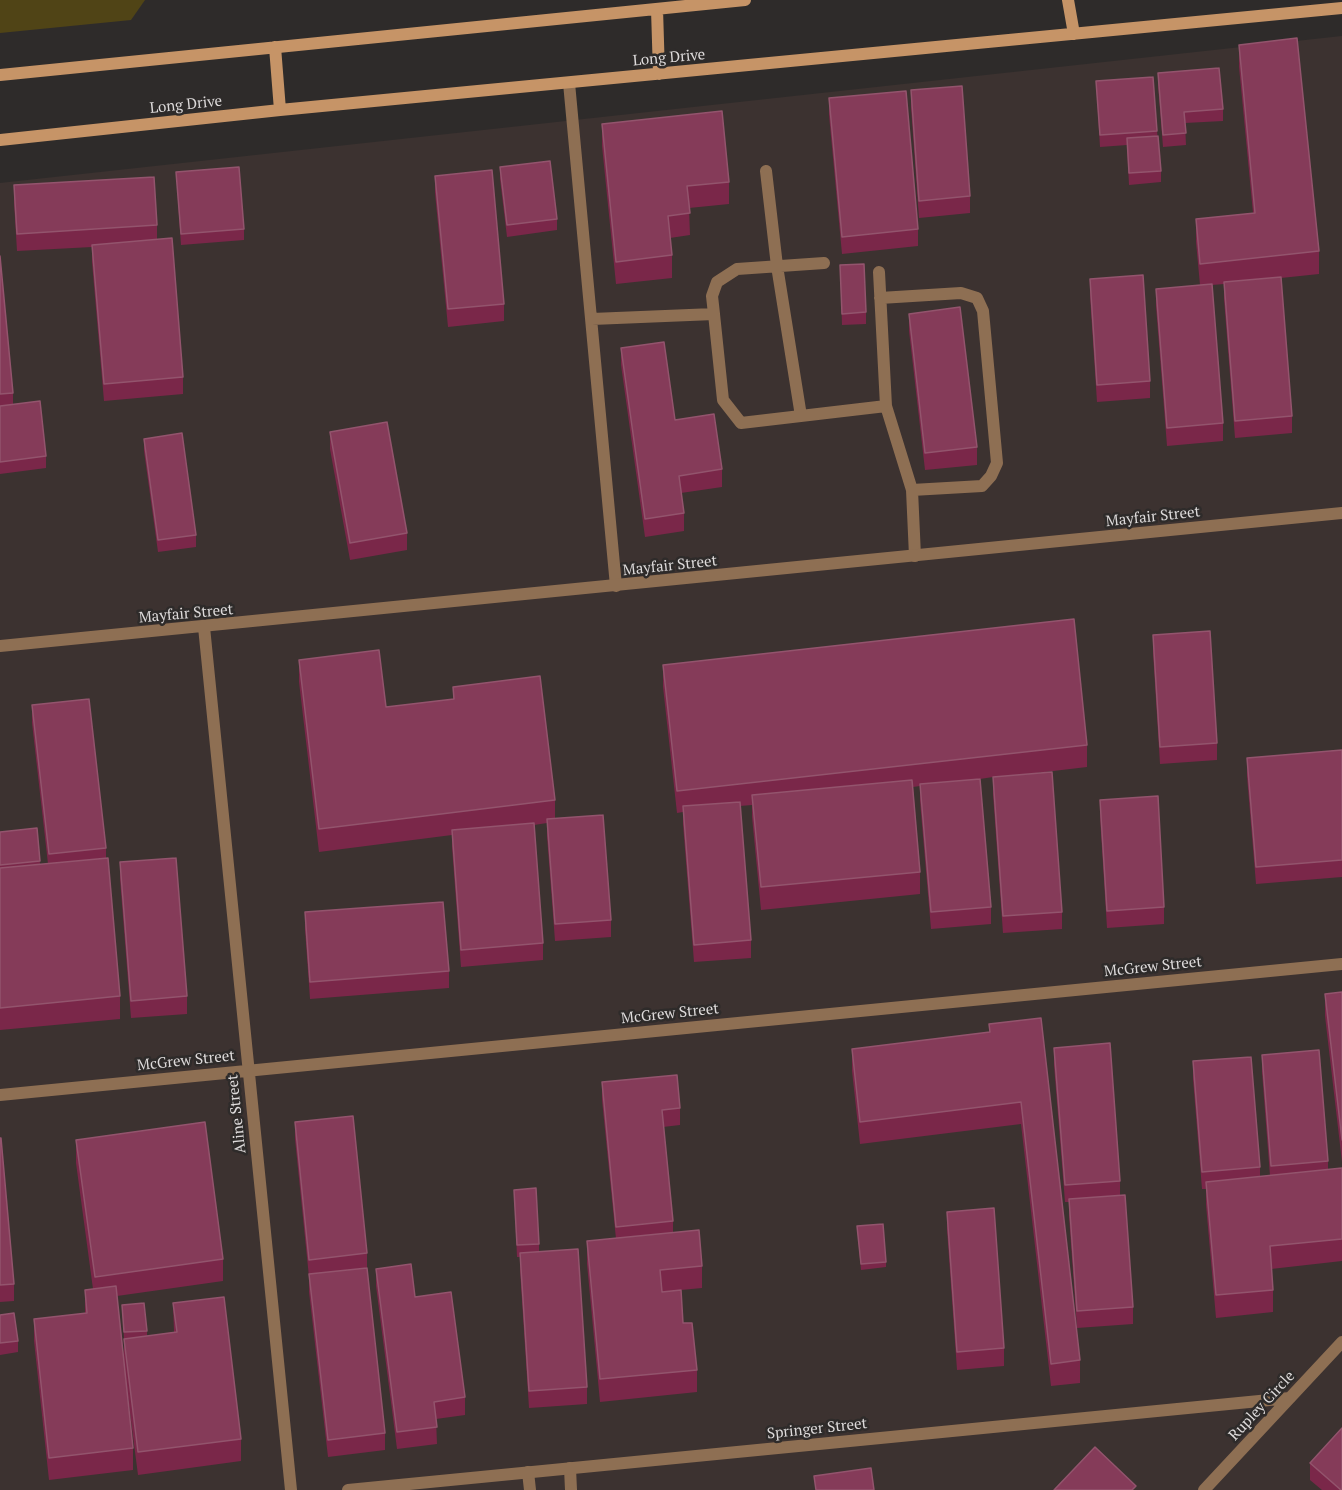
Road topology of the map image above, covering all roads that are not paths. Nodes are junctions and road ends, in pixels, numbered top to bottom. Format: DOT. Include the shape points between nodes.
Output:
graph roads {
  1 [pos="745,0"];
  2 [pos="1068,0"];
  3 [pos="1342,8"];
  4 [pos="657,9"];
  5 [pos="1074,34"];
  6 [pos="275,47"];
  7 [pos="659,74"];
  8 [pos="0,75"];
  9 [pos="569,83"];
  10 [pos="280,110"];
  11 [pos="0,140"];
  12 [pos="766,171"];
  13 [pos="824,263"];
  14 [pos="777,266"];
  15 [pos="879,272"];
  16 [pos="880,298"];
  17 [pos="714,314"];
  18 [pos="592,319"];
  19 [pos="886,406"];
  20 [pos="801,416"];
  21 [pos="912,490"];
  22 [pos="1342,513"];
  23 [pos="915,556"];
  24 [pos="616,586"];
  25 [pos="204,627"];
  26 [pos="0,646"];
  27 [pos="1342,964"];
  28 [pos="248,1070"];
  29 [pos="0,1095"];
  30 [pos="1342,1342"];
  31 [pos="1290,1398"];
  32 [pos="570,1468"];
  33 [pos="528,1472"];
  34 [pos="291,1490"];
  35 [pos="348,1490"];
  36 [pos="530,1490"];
  37 [pos="571,1490"];
  38 [pos="1203,1490"];
  1 -- 4 [label="main road"];
  2 -- 5 [label="main road"];
  3 -- 5 [label="main road, Long Drive"];
  4 -- 6 [label="main road"];
  4 -- 7 [label="main road"];
  5 -- 7 [label="main road, Long Drive"];
  6 -- 8 [label="main road"];
  6 -- 10 [label="main road"];
  7 -- 9 [label="main road, Long Drive"];
  9 -- 10 [label="main road, Long Drive"];
  9 -- 18 [label="street"];
  10 -- 11 [label="main road, Long Drive"];
  12 -- 14 [label="street"];
  13 -- 14 [label="street"];
  14 -- 17 [label="street" via="737,269 717,282 712,296"];
  14 -- 20 [label="street"];
  15 -- 16 [label="street"];
  16 -- 19 [label="street"];
  16 -- 21 [label="street" via="961,293 977,298 983,311 997,463 982,486"];
  17 -- 18 [label="street"];
  17 -- 20 [label="street" via="723,400 741,423"];
  18 -- 24 [label="street"];
  19 -- 20 [label="street"];
  19 -- 21 [label="street"];
  21 -- 23 [label="street"];
  22 -- 23 [label="street, Mayfair Street"];
  23 -- 24 [label="street, Mayfair Street"];
  24 -- 25 [label="street, Mayfair Street"];
  25 -- 26 [label="street, Mayfair Street"];
  25 -- 28 [label="street, Aline Street"];
  27 -- 28 [label="street, McGrew Street"];
  28 -- 29 [label="street, McGrew Street"];
  28 -- 34 [label="street, Aline Street"];
  30 -- 31 [label="street, Rupley Circle"];
  31 -- 32 [label="street, Springer Street"];
  31 -- 38 [label="street, Rupley Circle"];
  32 -- 33 [label="street, Springer Street"];
  32 -- 37 [label="street"];
  33 -- 35 [label="street, Springer Street"];
  33 -- 36 [label="street"];
}
